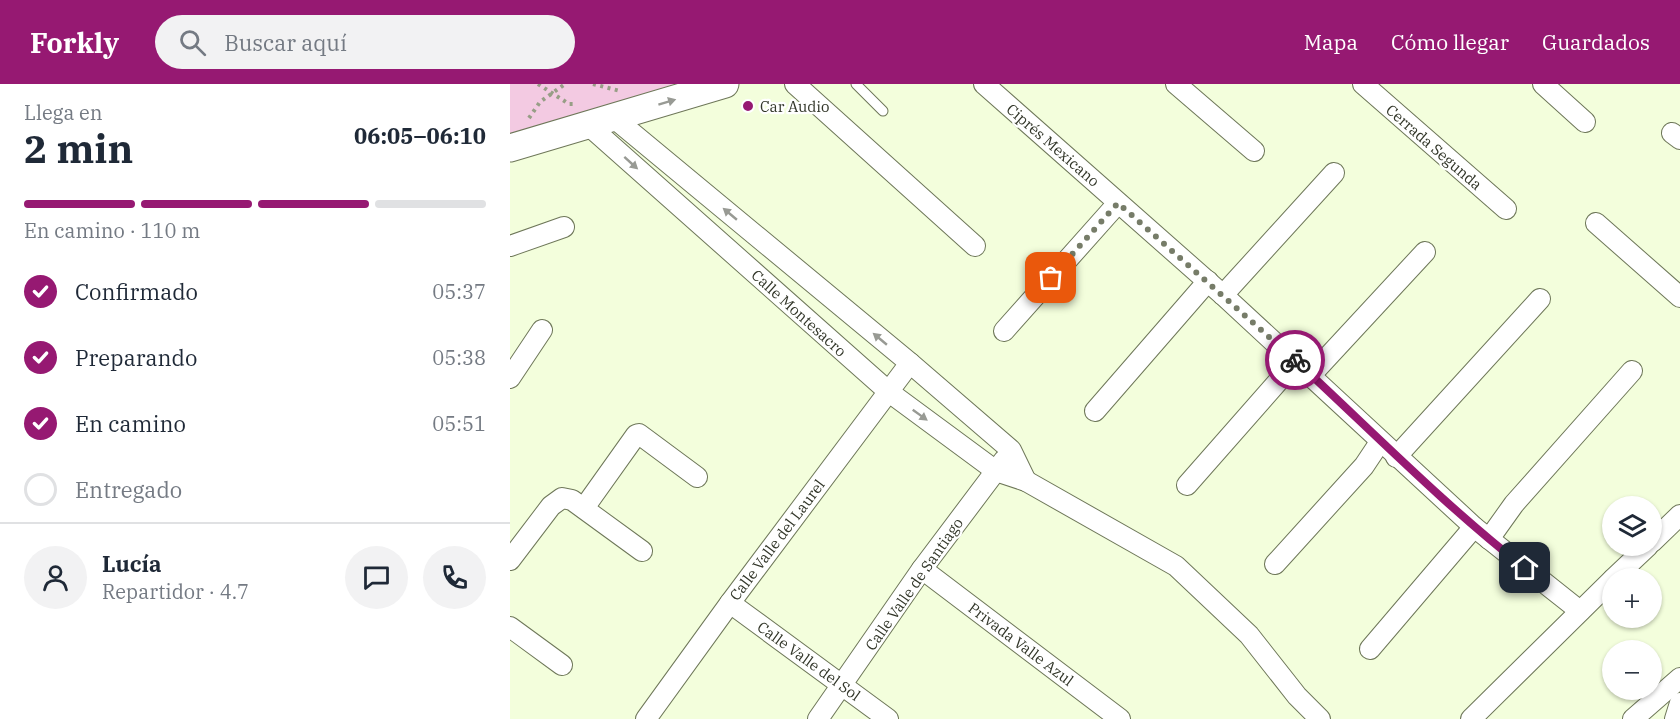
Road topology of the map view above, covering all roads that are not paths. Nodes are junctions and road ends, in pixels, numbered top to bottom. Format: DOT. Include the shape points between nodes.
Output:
graph roads {
  1 [pos="725,84"];
  2 [pos="795,84"];
  3 [pos="856,84"];
  4 [pos="984,84"];
  5 [pos="1176,84"];
  6 [pos="1363,84"];
  7 [pos="1543,84"];
  8 [pos="883,111"];
  9 [pos="582,115"];
  10 [pos="614,117"];
  11 [pos="1585,122"];
  12 [pos="517,137"];
  13 [pos="1254,151"];
  14 [pos="1334,173"];
  15 [pos="1118,203"];
  16 [pos="1506,209"];
  17 [pos="1596,223"];
  18 [pos="564,227"];
  19 [pos="510,246"];
  20 [pos="975,246"];
  21 [pos="1425,252"];
  22 [pos="1208,281"];
  23 [pos="1223,295"];
  24 [pos="1680,297"];
  25 [pos="1540,299"];
  26 [pos="542,330"];
  27 [pos="1004,331"];
  28 [pos="1296,361"];
  29 [pos="910,363"];
  30 [pos="1632,371"];
  31 [pos="1311,375"];
  32 [pos="510,378"];
  33 [pos="889,392"];
  34 [pos="1095,411"];
  35 [pos="1380,442"];
  36 [pos="1011,450"];
  37 [pos="1396,457"];
  38 [pos="996,471"];
  39 [pos="697,477"];
  40 [pos="1026,481"];
  41 [pos="1187,485"];
  42 [pos="584,508"];
  43 [pos="1680,515"];
  44 [pos="1662,532"];
  45 [pos="1481,533"];
  46 [pos="642,552"];
  47 [pos="1637,556"];
  48 [pos="510,560"];
  49 [pos="1275,564"];
  50 [pos="1625,568"];
  51 [pos="922,569"];
  52 [pos="1602,590"];
  53 [pos="730,603"];
  54 [pos="1580,611"];
  55 [pos="510,627"];
  56 [pos="1370,649"];
  57 [pos="562,665"];
  58 [pos="1680,678"];
  59 [pos="844,685"];
  60 [pos="1680,704"];
  61 [pos="646,719"];
  62 [pos="819,719"];
  63 [pos="888,719"];
  64 [pos="1120,719"];
  65 [pos="1320,719"];
  66 [pos="1471,719"];
  67 [pos="1633,719"];
  68 [pos="1675,719"];
  10 -- 1 [label="street, one-way"];
  2 -- 20 [label="street"];
  3 -- 8 [label="lane"];
  4 -- 15 [label="street, Ciprés Mexicano"];
  5 -- 13 [label="street"];
  6 -- 16 [label="street, Cerrada Segunda"];
  7 -- 11 [label="street"];
  9 -- 10 [label="street"];
  9 -- 12 [label="street"];
  9 -- 33 [label="street, Calle Montesacro, one-way"];
  29 -- 10 [label="street, Calle Montesacro, one-way"];
  14 -- 23 [label="street"];
  15 -- 22 [label="street, Ciprés Mexicano"];
  15 -- 27 [label="street"];
  17 -- 24 [label="street"];
  18 -- 19 [label="street"];
  21 -- 31 [label="street"];
  22 -- 23 [label="street, Ciprés Mexicano"];
  22 -- 34 [label="street"];
  23 -- 28 [label="street, Ciprés Mexicano"];
  25 -- 37 [label="street"];
  26 -- 32 [label="street"];
  28 -- 31 [label="street, Ciprés Mexicano"];
  28 -- 41 [label="street"];
  29 -- 33 [label="street, Calle Valle del Laurel"];
  29 -- 36 [label="street, Calle Montesacro"];
  30 -- 45 [label="street" via="1514,504"];
  31 -- 35 [label="street, Ciprés Mexicano"];
  33 -- 38 [label="street, Calle Montesacro, one-way"];
  33 -- 53 [label="street, Calle Valle del Laurel"];
  35 -- 37 [label="street, Ciprés Mexicano"];
  35 -- 49 [label="street" via="1364,466"];
  36 -- 38 [label="street, Calle Valle de Santiago"];
  36 -- 40 [label="street, Calle Montesacro"];
  37 -- 45 [label="street, Ciprés Mexicano"];
  38 -- 40 [label="street, Calle Montesacro"];
  38 -- 51 [label="street, Calle Valle de Santiago"];
  39 -- 42 [label="street" via="639,434"];
  40 -- 65 [label="street, Calle Montesacro" via="1176,566 1249,635"];
  42 -- 46 [label="street"];
  42 -- 48 [label="street" via="567,498 556,501"];
  43 -- 44 [label="street"];
  45 -- 54 [label="street, Ciprés Mexicano"];
  45 -- 56 [label="street"];
  47 -- 50 [label="street"];
  51 -- 59 [label="street, Calle Valle de Santiago"];
  51 -- 64 [label="street, Privada Valle Azul"];
  52 -- 54 [label="street"];
  53 -- 59 [label="street, Calle Valle del Sol"];
  53 -- 61 [label="street, Calle Valle del Laurel"];
  54 -- 66 [label="street"];
  55 -- 57 [label="street"];
  58 -- 67 [label="street"];
  59 -- 62 [label="street, Calle Valle de Santiago"];
  59 -- 63 [label="street, Calle Valle del Sol"];
  60 -- 68 [label="street"];
}
